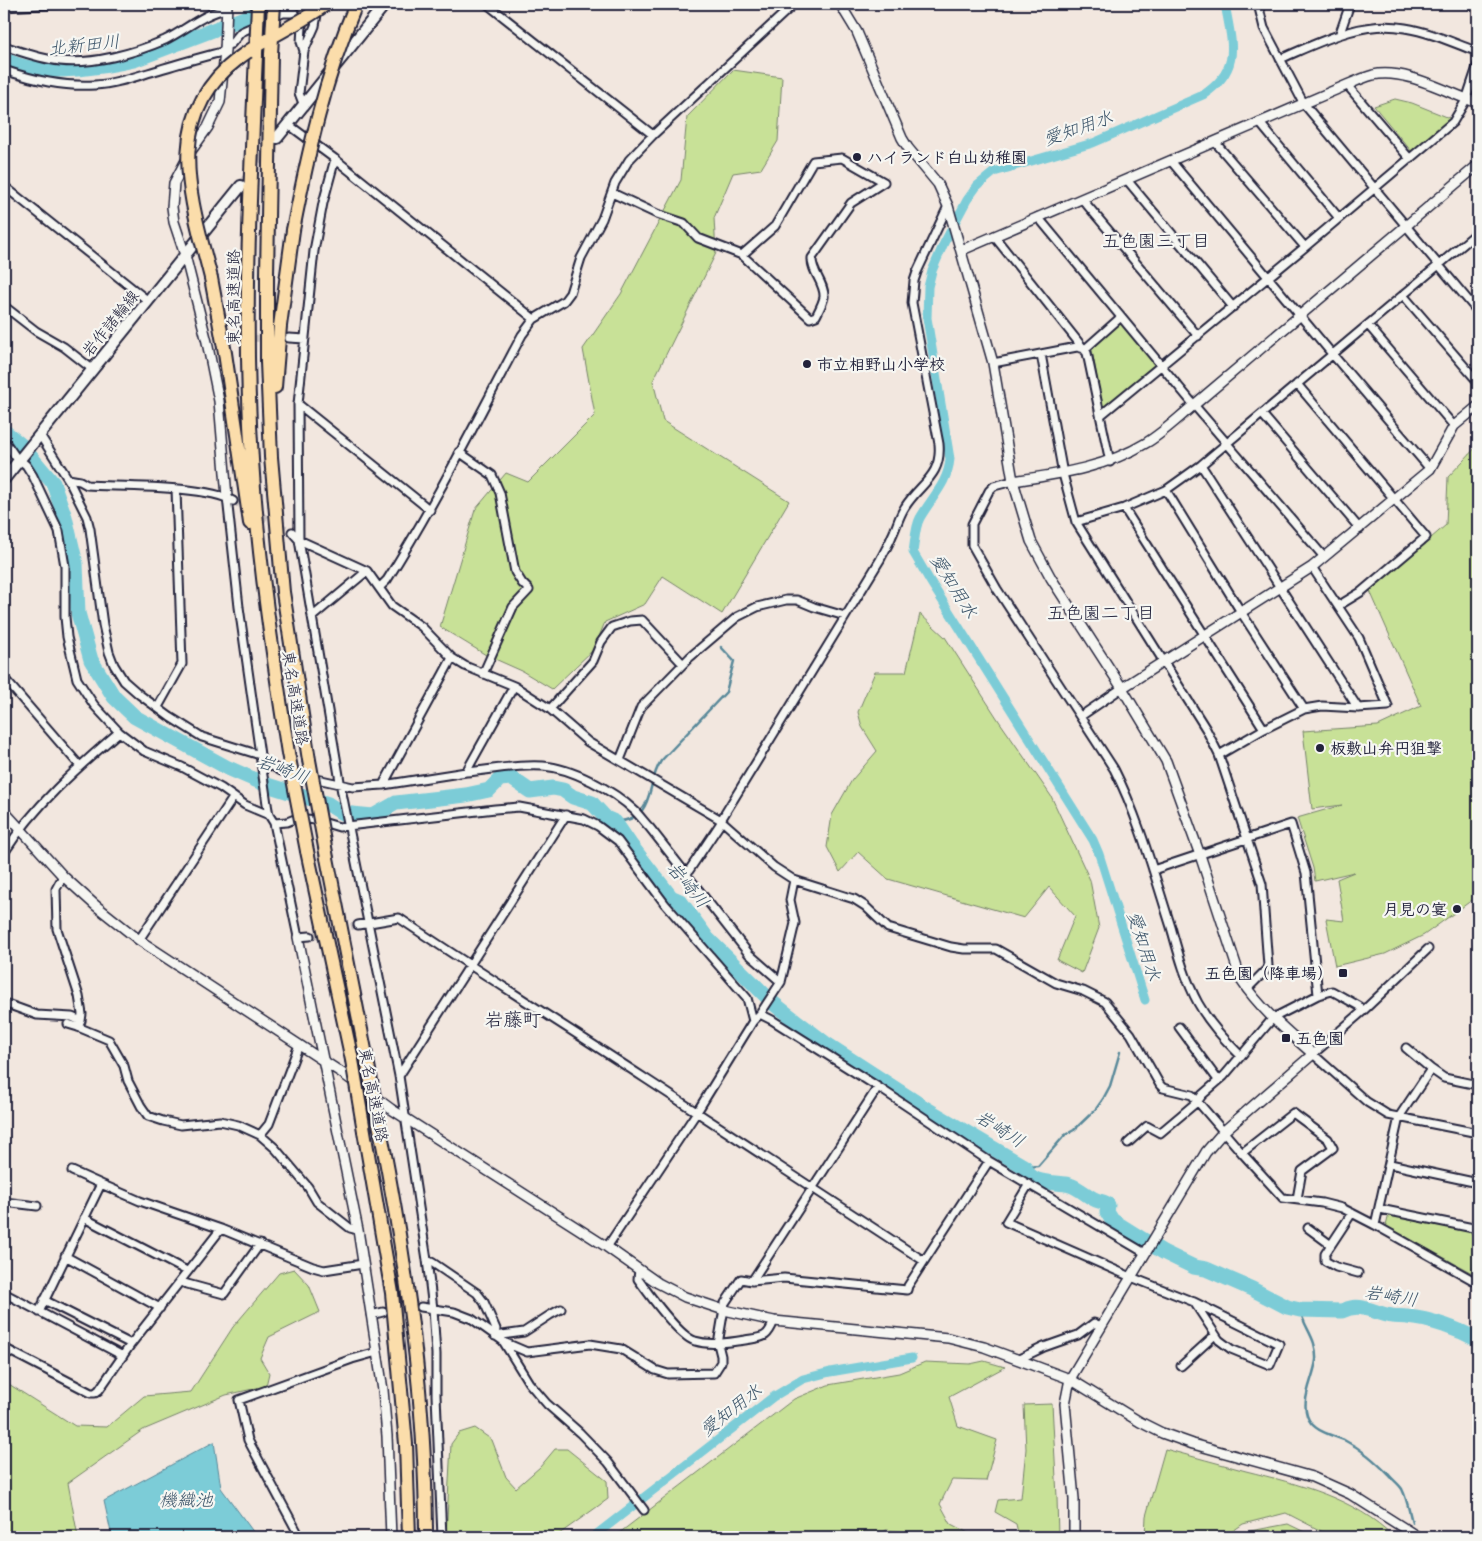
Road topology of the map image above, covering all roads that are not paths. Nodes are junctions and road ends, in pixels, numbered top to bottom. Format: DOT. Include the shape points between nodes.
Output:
graph roads {
  1 [pos="59,4"];
  2 [pos="258,4"];
  3 [pos="274,4"];
  4 [pos="318,4"];
  5 [pos="326,4"];
  6 [pos="356,4"];
  7 [pos="385,4"];
  8 [pos="487,4"];
  9 [pos="794,4"];
  10 [pos="840,4"];
  11 [pos="1258,4"];
  12 [pos="1347,4"];
  13 [pos="227,6"];
  14 [pos="4,7"];
  15 [pos="1340,33"];
  16 [pos="4,46"];
  17 [pos="225,49"];
  18 [pos="304,51"];
  19 [pos="1478,52"];
  20 [pos="1280,59"];
  21 [pos="1478,64"];
  22 [pos="4,70"];
  23 [pos="1347,84"];
  24 [pos="1466,100"];
  25 [pos="1478,103"];
  26 [pos="1304,104"];
  27 [pos="304,106"];
  28 [pos="1259,122"];
  29 [pos="289,124"];
  30 [pos="653,135"];
  31 [pos="278,138"];
  32 [pos="1215,142"];
  33 [pos="335,158"];
  34 [pos="1410,159"];
  35 [pos="1171,160"];
  36 [pos="1478,166"];
  37 [pos="1127,180"];
  38 [pos="4,186"];
  39 [pos="241,186"];
  40 [pos="1374,188"];
  41 [pos="612,193"];
  42 [pos="1082,199"];
  43 [pos="949,208"];
  44 [pos="1038,217"];
  45 [pos="1339,218"];
  46 [pos="1406,227"];
  47 [pos="994,236"];
  48 [pos="1477,236"];
  49 [pos="1305,247"];
  50 [pos="962,250"];
  51 [pos="185,255"];
  52 [pos="742,256"];
  53 [pos="1439,265"];
  54 [pos="1268,278"];
  55 [pos="1403,295"];
  56 [pos="147,300"];
  57 [pos="4,306"];
  58 [pos="1233,307"];
  59 [pos="1478,312"];
  60 [pos="1300,315"];
  61 [pos="1122,317"];
  62 [pos="534,319"];
  63 [pos="1368,325"];
  64 [pos="1198,336"];
  65 [pos="289,338"];
  66 [pos="305,339"];
  67 [pos="217,340"];
  68 [pos="206,342"];
  69 [pos="1085,348"];
  70 [pos="1041,354"];
  71 [pos="1333,355"];
  72 [pos="993,363"];
  73 [pos="1161,365"];
  74 [pos="92,369"];
  75 [pos="1478,382"];
  76 [pos="1297,384"];
  77 [pos="298,404"];
  78 [pos="1194,405"];
  79 [pos="1478,406"];
  80 [pos="1262,414"];
  81 [pos="1101,415"];
  82 [pos="1454,426"];
  83 [pos="37,438"];
  84 [pos="4,440"];
  85 [pos="1226,443"];
  86 [pos="459,452"];
  87 [pos="272,457"];
  88 [pos="20,459"];
  89 [pos="1110,462"];
  90 [pos="1201,465"];
  91 [pos="1430,469"];
  92 [pos="1063,474"];
  93 [pos="4,479"];
  94 [pos="68,479"];
  95 [pos="1013,481"];
  96 [pos="176,489"];
  97 [pos="1166,490"];
  98 [pos="230,499"];
  99 [pos="1394,499"];
  100 [pos="1124,508"];
  101 [pos="430,510"];
  102 [pos="1076,522"];
  103 [pos="1360,529"];
  104 [pos="292,532"];
  105 [pos="299,540"];
  106 [pos="1324,557"];
  107 [pos="1312,567"];
  108 [pos="367,571"];
  109 [pos="380,587"];
  110 [pos="1280,588"];
  111 [pos="1338,606"];
  112 [pos="1240,612"];
  113 [pos="845,616"];
  114 [pos="312,617"];
  115 [pos="1204,636"];
  116 [pos="452,658"];
  117 [pos="1164,661"];
  118 [pos="683,664"];
  119 [pos="483,674"];
  120 [pos="4,678"];
  121 [pos="514,686"];
  122 [pos="1122,688"];
  123 [pos="158,707"];
  124 [pos="1358,708"];
  125 [pos="550,709"];
  126 [pos="1304,709"];
  127 [pos="282,713"];
  128 [pos="1081,716"];
  129 [pos="1264,729"];
  130 [pos="119,732"];
  131 [pos="1219,755"];
  132 [pos="620,760"];
  133 [pos="261,761"];
  134 [pos="80,766"];
  135 [pos="466,772"];
  136 [pos="341,784"];
  137 [pos="383,785"];
  138 [pos="234,798"];
  139 [pos="4,811"];
  140 [pos="270,815"];
  141 [pos="566,815"];
  142 [pos="721,820"];
  143 [pos="274,823"];
  144 [pos="349,826"];
  145 [pos="19,829"];
  146 [pos="1246,839"];
  147 [pos="4,853"];
  148 [pos="1200,855"];
  149 [pos="1153,870"];
  150 [pos="686,875"];
  151 [pos="64,876"];
  152 [pos="794,880"];
  153 [pos="368,924"];
  154 [pos="358,925"];
  155 [pos="310,936"];
  156 [pos="298,937"];
  157 [pos="139,940"];
  158 [pos="1428,949"];
  159 [pos="469,966"];
  160 [pos="780,982"];
  161 [pos="1247,989"];
  162 [pos="1318,995"];
  163 [pos="4,1004"];
  164 [pos="1363,1011"];
  165 [pos="761,1013"];
  166 [pos="1272,1018"];
  167 [pos="753,1022"];
  168 [pos="68,1024"];
  169 [pos="80,1024"];
  170 [pos="1179,1027"];
  171 [pos="299,1045"];
  172 [pos="1406,1048"];
  173 [pos="1313,1054"];
  174 [pos="1241,1056"];
  175 [pos="324,1062"];
  176 [pos="1431,1070"];
  177 [pos="399,1076"];
  178 [pos="1218,1080"];
  179 [pos="1478,1085"];
  180 [pos="878,1087"];
  181 [pos="1198,1101"];
  182 [pos="697,1112"];
  183 [pos="405,1116"];
  184 [pos="1399,1117"];
  185 [pos="1224,1131"];
  186 [pos="1478,1133"];
  187 [pos="260,1135"];
  188 [pos="1128,1143"];
  189 [pos="1242,1153"];
  190 [pos="988,1161"];
  191 [pos="1390,1164"];
  192 [pos="72,1171"];
  193 [pos="1478,1182"];
  194 [pos="101,1184"];
  195 [pos="1029,1184"];
  196 [pos="812,1189"];
  197 [pos="1297,1199"];
  198 [pos="4,1202"];
  199 [pos="37,1206"];
  200 [pos="1380,1209"];
  201 [pos="1352,1213"];
  202 [pos="84,1218"];
  203 [pos="1376,1225"];
  204 [pos="1308,1228"];
  205 [pos="221,1229"];
  206 [pos="1478,1229"];
  207 [pos="358,1230"];
  208 [pos="260,1244"];
  209 [pos="1331,1245"];
  210 [pos="607,1247"];
  211 [pos="1146,1252"];
  212 [pos="65,1256"];
  213 [pos="427,1260"];
  214 [pos="924,1261"];
  215 [pos="363,1264"];
  216 [pos="638,1270"];
  217 [pos="187,1271"];
  218 [pos="1358,1273"];
  219 [pos="1131,1277"];
  220 [pos="752,1281"];
  221 [pos="180,1282"];
  222 [pos="1478,1283"];
  223 [pos="4,1293"];
  224 [pos="44,1300"];
  225 [pos="1194,1302"];
  226 [pos="160,1308"];
  227 [pos="421,1308"];
  228 [pos="433,1308"];
  229 [pos="561,1309"];
  230 [pos="724,1310"];
  231 [pos="39,1312"];
  232 [pos="383,1312"];
  233 [pos="370,1315"];
  234 [pos="774,1321"];
  235 [pos="1101,1326"];
  236 [pos="1215,1335"];
  237 [pos="496,1336"];
  238 [pos="131,1344"];
  239 [pos="506,1344"];
  240 [pos="718,1344"];
  241 [pos="4,1348"];
  242 [pos="377,1352"];
  243 [pos="123,1356"];
  244 [pos="1019,1359"];
  245 [pos="1181,1366"];
  246 [pos="1070,1379"];
  247 [pos="644,1510"];
  248 [pos="300,1537"];
  249 [pos="391,1537"];
  250 [pos="410,1537"];
  251 [pos="426,1537"];
  252 [pos="442,1537"];
  253 [pos="1074,1537"];
  254 [pos="1418,1537"];
  1 -- 14 [label="street"];
  2 -- 127 [label="highway, 東名高速道路, bridge" via="250,209 249,385 258,536"];
  3 -- 87 [label="highway, 東名高速道路, bridge" via="267,314"];
  4 -- 18 [label="street" via="315,26"];
  5 -- 127 [label="highway, bridge" via="238,59 213,83 195,115 188,146 189,186 225,353 263,609"];
  6 -- 87 [label="highway, bridge" via="324,96 293,230 277,355"];
  7 -- 27 [label="main road"];
  8 -- 30 [label="street"];
  9 -- 30 [label="street"];
  10 -- 43 [label="street" via="856,32 902,138 938,184"];
  11 -- 20 [label="street" via="1264,28"];
  12 -- 15 [label="street"];
  13 -- 16 [label="street" via="165,40 98,60 62,61"];
  13 -- 17 [label="street"];
  15 -- 19 [label="street" via="1383,26 1405,28"];
  15 -- 20 [label="street"];
  17 -- 18 [label="street" via="241,32 283,13 295,13 302,27"];
  17 -- 22 [label="street" via="96,85 46,82"];
  17 -- 51 [label="street" via="220,102 172,191 174,222"];
  18 -- 27 [label="street" via="300,93"];
  20 -- 26 [label="street"];
  21 -- 24 [label="street"];
  23 -- 24 [label="street" via="1373,75 1394,74 1416,79"];
  23 -- 26 [label="street"];
  23 -- 34 [label="street"];
  24 -- 25 [label="street"];
  24 -- 34 [label="street" via="1452,122"];
  26 -- 28 [label="street"];
  26 -- 40 [label="street"];
  27 -- 29 [label="main road"];
  28 -- 32 [label="street"];
  28 -- 45 [label="street"];
  29 -- 31 [label="main road"];
  29 -- 33 [label="street"];
  30 -- 41 [label="street" via="629,160"];
  32 -- 35 [label="street"];
  32 -- 49 [label="street"];
  33 -- 62 [label="street"];
  33 -- 66 [label="street" via="314,251"];
  34 -- 40 [label="street"];
  35 -- 37 [label="street"];
  35 -- 54 [label="street"];
  36 -- 46 [label="street"];
  37 -- 42 [label="street"];
  37 -- 58 [label="street"];
  38 -- 56 [label="street"];
  39 -- 51 [label="main road, 岩作諸輪線"];
  40 -- 45 [label="street"];
  40 -- 46 [label="street"];
  41 -- 52 [label="street" via="684,223 698,238"];
  41 -- 62 [label="street" via="570,293 564,301"];
  42 -- 44 [label="street"];
  42 -- 64 [label="street"];
  43 -- 50 [label="street"];
  43 -- 113 [label="street" via="917,272 912,302 939,444 939,461 928,481 904,508 880,560"];
  44 -- 47 [label="street"];
  44 -- 61 [label="street"];
  45 -- 49 [label="street"];
  46 -- 53 [label="street"];
  46 -- 60 [label="street"];
  47 -- 50 [label="street"];
  47 -- 69 [label="street"];
  48 -- 53 [label="street"];
  49 -- 54 [label="street"];
  50 -- 72 [label="street"];
  51 -- 56 [label="main road, 岩作諸輪線"];
  51 -- 68 [label="street"];
  52 -- 52 [label="street" via="810,318 816,316 824,298 811,264 812,258 851,203 884,182 842,158 813,161 775,226"];
  53 -- 55 [label="street"];
  53 -- 59 [label="street"];
  54 -- 58 [label="street"];
  54 -- 60 [label="street"];
  55 -- 63 [label="street"];
  55 -- 75 [label="street"];
  56 -- 74 [label="main road, 岩作諸輪線"];
  57 -- 74 [label="street" via="36,332 64,347"];
  58 -- 64 [label="street"];
  60 -- 71 [label="street"];
  60 -- 78 [label="street"];
  61 -- 69 [label="street"];
  61 -- 73 [label="street"];
  62 -- 86 [label="street" via="522,335"];
  63 -- 71 [label="street"];
  63 -- 82 [label="street"];
  64 -- 73 [label="street"];
  65 -- 66 [label="street"];
  66 -- 77 [label="street"];
  67 -- 68 [label="street"];
  68 -- 98 [label="street" via="219,401"];
  69 -- 70 [label="street"];
  69 -- 81 [label="street"];
  70 -- 72 [label="street"];
  70 -- 92 [label="street"];
  71 -- 76 [label="street"];
  71 -- 91 [label="street"];
  72 -- 95 [label="street"];
  73 -- 78 [label="street"];
  73 -- 81 [label="street"];
  74 -- 83 [label="main road, 岩作諸輪線"];
  76 -- 80 [label="street"];
  76 -- 99 [label="street"];
  77 -- 101 [label="street"];
  77 -- 105 [label="street"];
  78 -- 85 [label="street"];
  78 -- 89 [label="street" via="1147,443"];
  79 -- 82 [label="street"];
  80 -- 85 [label="street"];
  80 -- 103 [label="street"];
  81 -- 89 [label="street"];
  82 -- 91 [label="street"];
  83 -- 88 [label="main road, 岩作諸輪線"];
  83 -- 94 [label="street"];
  84 -- 88 [label="street"];
  85 -- 90 [label="street"];
  85 -- 106 [label="street"];
  86 -- 101 [label="street"];
  86 -- 119 [label="street" via="492,475 500,493 515,572 529,590 513,607"];
  87 -- 251 [label="highway, 東名高速道路, bridge" via="283,592 309,760 406,1270 424,1454"];
  88 -- 93 [label="main road, 岩作諸輪線"];
  88 -- 130 [label="street" via="33,476 59,531 65,566 66,630 77,679 94,705"];
  89 -- 92 [label="street"];
  90 -- 97 [label="street"];
  90 -- 110 [label="street"];
  91 -- 99 [label="street"];
  92 -- 95 [label="street"];
  92 -- 102 [label="street"];
  94 -- 96 [label="street" via="86,485"];
  94 -- 123 [label="street" via="89,523 109,652 114,665 124,681"];
  95 -- 122 [label="street" via="1025,526 1037,554"];
  95 -- 128 [label="street" via="988,491 972,524 972,545 997,589"];
  96 -- 98 [label="street"];
  96 -- 123 [label="street" via="182,664"];
  97 -- 100 [label="street"];
  97 -- 112 [label="street"];
  98 -- 133 [label="street" via="239,608"];
  99 -- 103 [label="street"];
  99 -- 111 [label="street" via="1426,537 1361,592"];
  100 -- 102 [label="street"];
  100 -- 115 [label="street"];
  101 -- 109 [label="street"];
  102 -- 117 [label="street"];
  103 -- 106 [label="street"];
  104 -- 105 [label="street"];
  105 -- 108 [label="street"];
  105 -- 114 [label="street"];
  106 -- 107 [label="street"];
  107 -- 110 [label="street"];
  107 -- 111 [label="street"];
  108 -- 109 [label="street"];
  108 -- 114 [label="street"];
  109 -- 116 [label="street" via="392,606 422,627"];
  110 -- 112 [label="street"];
  110 -- 124 [label="street"];
  111 -- 124 [label="street" via="1359,638 1388,706"];
  112 -- 115 [label="street"];
  112 -- 126 [label="street"];
  113 -- 118 [label="street" via="797,600 757,607 737,617"];
  113 -- 142 [label="street"];
  114 -- 136 [label="street"];
  115 -- 117 [label="street"];
  115 -- 129 [label="street"];
  116 -- 119 [label="street"];
  116 -- 137 [label="street"];
  117 -- 122 [label="street"];
  117 -- 131 [label="street"];
  118 -- 125 [label="street" via="642,620 612,627 593,661"];
  118 -- 132 [label="street" via="641,707"];
  119 -- 121 [label="street"];
  120 -- 134 [label="street"];
  121 -- 125 [label="street"];
  121 -- 135 [label="street"];
  122 -- 128 [label="street"];
  122 -- 148 [label="street" via="1166,761"];
  123 -- 133 [label="street" via="202,737"];
  124 -- 126 [label="street" via="1322,706"];
  125 -- 132 [label="street" via="588,742"];
  126 -- 129 [label="street"];
  127 -- 250 [label="highway, 東名高速道路, bridge" via="307,851 352,1060 392,1293 406,1444"];
  128 -- 149 [label="street" via="1124,788"];
  129 -- 131 [label="street"];
  130 -- 134 [label="street"];
  130 -- 138 [label="street" via="144,751 182,767"];
  131 -- 146 [label="street"];
  132 -- 142 [label="street"];
  133 -- 136 [label="street" via="281,771"];
  133 -- 140 [label="street"];
  134 -- 145 [label="street"];
  135 -- 137 [label="street"];
  135 -- 150 [label="street" via="543,766 593,782 634,811"];
  136 -- 137 [label="street" via="353,787"];
  136 -- 144 [label="street"];
  138 -- 140 [label="street"];
  138 -- 157 [label="street"];
  139 -- 145 [label="street"];
  140 -- 143 [label="street"];
  141 -- 144 [label="street" via="520,807"];
  141 -- 159 [label="street"];
  141 -- 167 [label="street" via="584,819 618,841 665,904 747,998"];
  142 -- 150 [label="street"];
  142 -- 152 [label="street" via="774,867"];
  143 -- 144 [label="street" via="297,818 339,827"];
  143 -- 156 [label="street"];
  144 -- 153 [label="street"];
  145 -- 147 [label="street"];
  145 -- 151 [label="street"];
  146 -- 148 [label="street"];
  146 -- 161 [label="street" via="1262,884 1268,966"];
  146 -- 162 [label="street" via="1291,824 1306,874"];
  148 -- 149 [label="street"];
  148 -- 161 [label="street" via="1238,971"];
  149 -- 174 [label="street" via="1197,1001 1219,1034"];
  150 -- 160 [label="street" via="749,954"];
  151 -- 157 [label="street"];
  151 -- 169 [label="street" via="56,889 57,929 79,996"];
  152 -- 160 [label="street" via="790,900 795,923"];
  152 -- 181 [label="street" via="854,898 888,928 951,947 996,949 1056,983 1096,997 1105,1002 1131,1034 1160,1085 1192,1094"];
  153 -- 154 [label="street"];
  153 -- 159 [label="street" via="399,918"];
  153 -- 177 [label="street"];
  155 -- 156 [label="street"];
  156 -- 175 [label="street"];
  157 -- 171 [label="street"];
  158 -- 164 [label="street"];
  159 -- 177 [label="street"];
  159 -- 182 [label="street"];
  160 -- 165 [label="street"];
  161 -- 166 [label="street"];
  162 -- 164 [label="street" via="1332,991"];
  162 -- 166 [label="street"];
  163 -- 169 [label="street" via="37,1015 72,1017"];
  164 -- 173 [label="street"];
  165 -- 167 [label="street"];
  165 -- 180 [label="street"];
  166 -- 173 [label="street"];
  166 -- 174 [label="street"];
  167 -- 182 [label="street"];
  168 -- 169 [label="street"];
  169 -- 187 [label="street" via="114,1046 128,1081 148,1116 182,1125 220,1121"];
  170 -- 178 [label="street"];
  171 -- 175 [label="street"];
  171 -- 187 [label="street" via="269,1124"];
  172 -- 176 [label="street"];
  173 -- 184 [label="street" via="1367,1102"];
  173 -- 185 [label="street"];
  174 -- 178 [label="street"];
  175 -- 183 [label="street"];
  175 -- 207 [label="street"];
  176 -- 179 [label="street" via="1444,1078"];
  176 -- 184 [label="street"];
  177 -- 183 [label="street"];
  178 -- 181 [label="street"];
  180 -- 190 [label="street"];
  180 -- 196 [label="street"];
  181 -- 185 [label="street"];
  181 -- 188 [label="street" via="1160,1134 1147,1126"];
  182 -- 196 [label="street"];
  182 -- 210 [label="street"];
  183 -- 210 [label="street"];
  183 -- 213 [label="street"];
  184 -- 186 [label="street"];
  184 -- 191 [label="street"];
  185 -- 189 [label="street"];
  185 -- 211 [label="street" via="1206,1152"];
  187 -- 207 [label="street" via="275,1148 317,1202 350,1228"];
  189 -- 197 [label="street" via="1283,1198"];
  189 -- 197 [label="street" via="1293,1113 1328,1139 1333,1148 1302,1171"];
  190 -- 195 [label="street"];
  190 -- 214 [label="street"];
  191 -- 193 [label="street"];
  191 -- 200 [label="street"];
  192 -- 194 [label="street"];
  194 -- 202 [label="street"];
  194 -- 205 [label="street"];
  195 -- 211 [label="street"];
  195 -- 219 [label="street" via="1006,1222"];
  196 -- 214 [label="street"];
  196 -- 220 [label="street"];
  197 -- 201 [label="street"];
  198 -- 199 [label="street"];
  200 -- 203 [label="street"];
  200 -- 206 [label="street"];
  201 -- 203 [label="street"];
  201 -- 209 [label="street"];
  202 -- 212 [label="street"];
  202 -- 217 [label="street"];
  203 -- 222 [label="street"];
  204 -- 209 [label="street"];
  205 -- 208 [label="street"];
  205 -- 217 [label="street"];
  207 -- 215 [label="street"];
  208 -- 215 [label="street" via="324,1270"];
  208 -- 221 [label="street" via="224,1294"];
  209 -- 218 [label="street" via="1325,1260"];
  210 -- 216 [label="street"];
  211 -- 219 [label="street"];
  212 -- 224 [label="street"];
  212 -- 226 [label="street"];
  213 -- 228 [label="street"];
  213 -- 237 [label="street" via="477,1293 496,1329"];
  214 -- 220 [label="street" via="908,1290 784,1278"];
  215 -- 233 [label="street"];
  216 -- 230 [label="street" via="685,1297"];
  216 -- 240 [label="street" via="638,1279 662,1311 686,1335 694,1341"];
  217 -- 221 [label="street"];
  219 -- 225 [label="street"];
  219 -- 235 [label="street"];
  220 -- 230 [label="street" via="741,1279"];
  221 -- 226 [label="street"];
  223 -- 231 [label="street"];
  224 -- 231 [label="street"];
  224 -- 238 [label="street"];
  225 -- 236 [label="street"];
  225 -- 236 [label="street" via="1279,1344 1270,1365 1231,1349"];
  226 -- 238 [label="street"];
  227 -- 228 [label="street"];
  228 -- 237 [label="street" via="472,1319"];
  228 -- 252 [label="street"];
  229 -- 237 [label="street" via="524,1332"];
  230 -- 234 [label="street"];
  230 -- 240 [label="street"];
  231 -- 243 [label="street"];
  232 -- 233 [label="street"];
  233 -- 242 [label="street"];
  234 -- 240 [label="street" via="766,1335"];
  234 -- 244 [label="street" via="948,1338"];
  235 -- 244 [label="street" via="1094,1323 1078,1335"];
  235 -- 246 [label="street"];
  236 -- 245 [label="street"];
  237 -- 239 [label="street"];
  238 -- 243 [label="street"];
  239 -- 240 [label="street" via="527,1352 590,1344 621,1349 656,1370 687,1375 714,1373 721,1362"];
  239 -- 247 [label="street" via="529,1383 608,1462"];
  241 -- 243 [label="street" via="91,1393 99,1390"];
  242 -- 248 [label="street" via="239,1400 248,1440"];
  242 -- 249 [label="street" via="388,1436"];
  244 -- 246 [label="street"];
  246 -- 253 [label="street" via="1064,1404 1074,1499"];
  246 -- 254 [label="street" via="1162,1433 1312,1478 1350,1494"];
}
